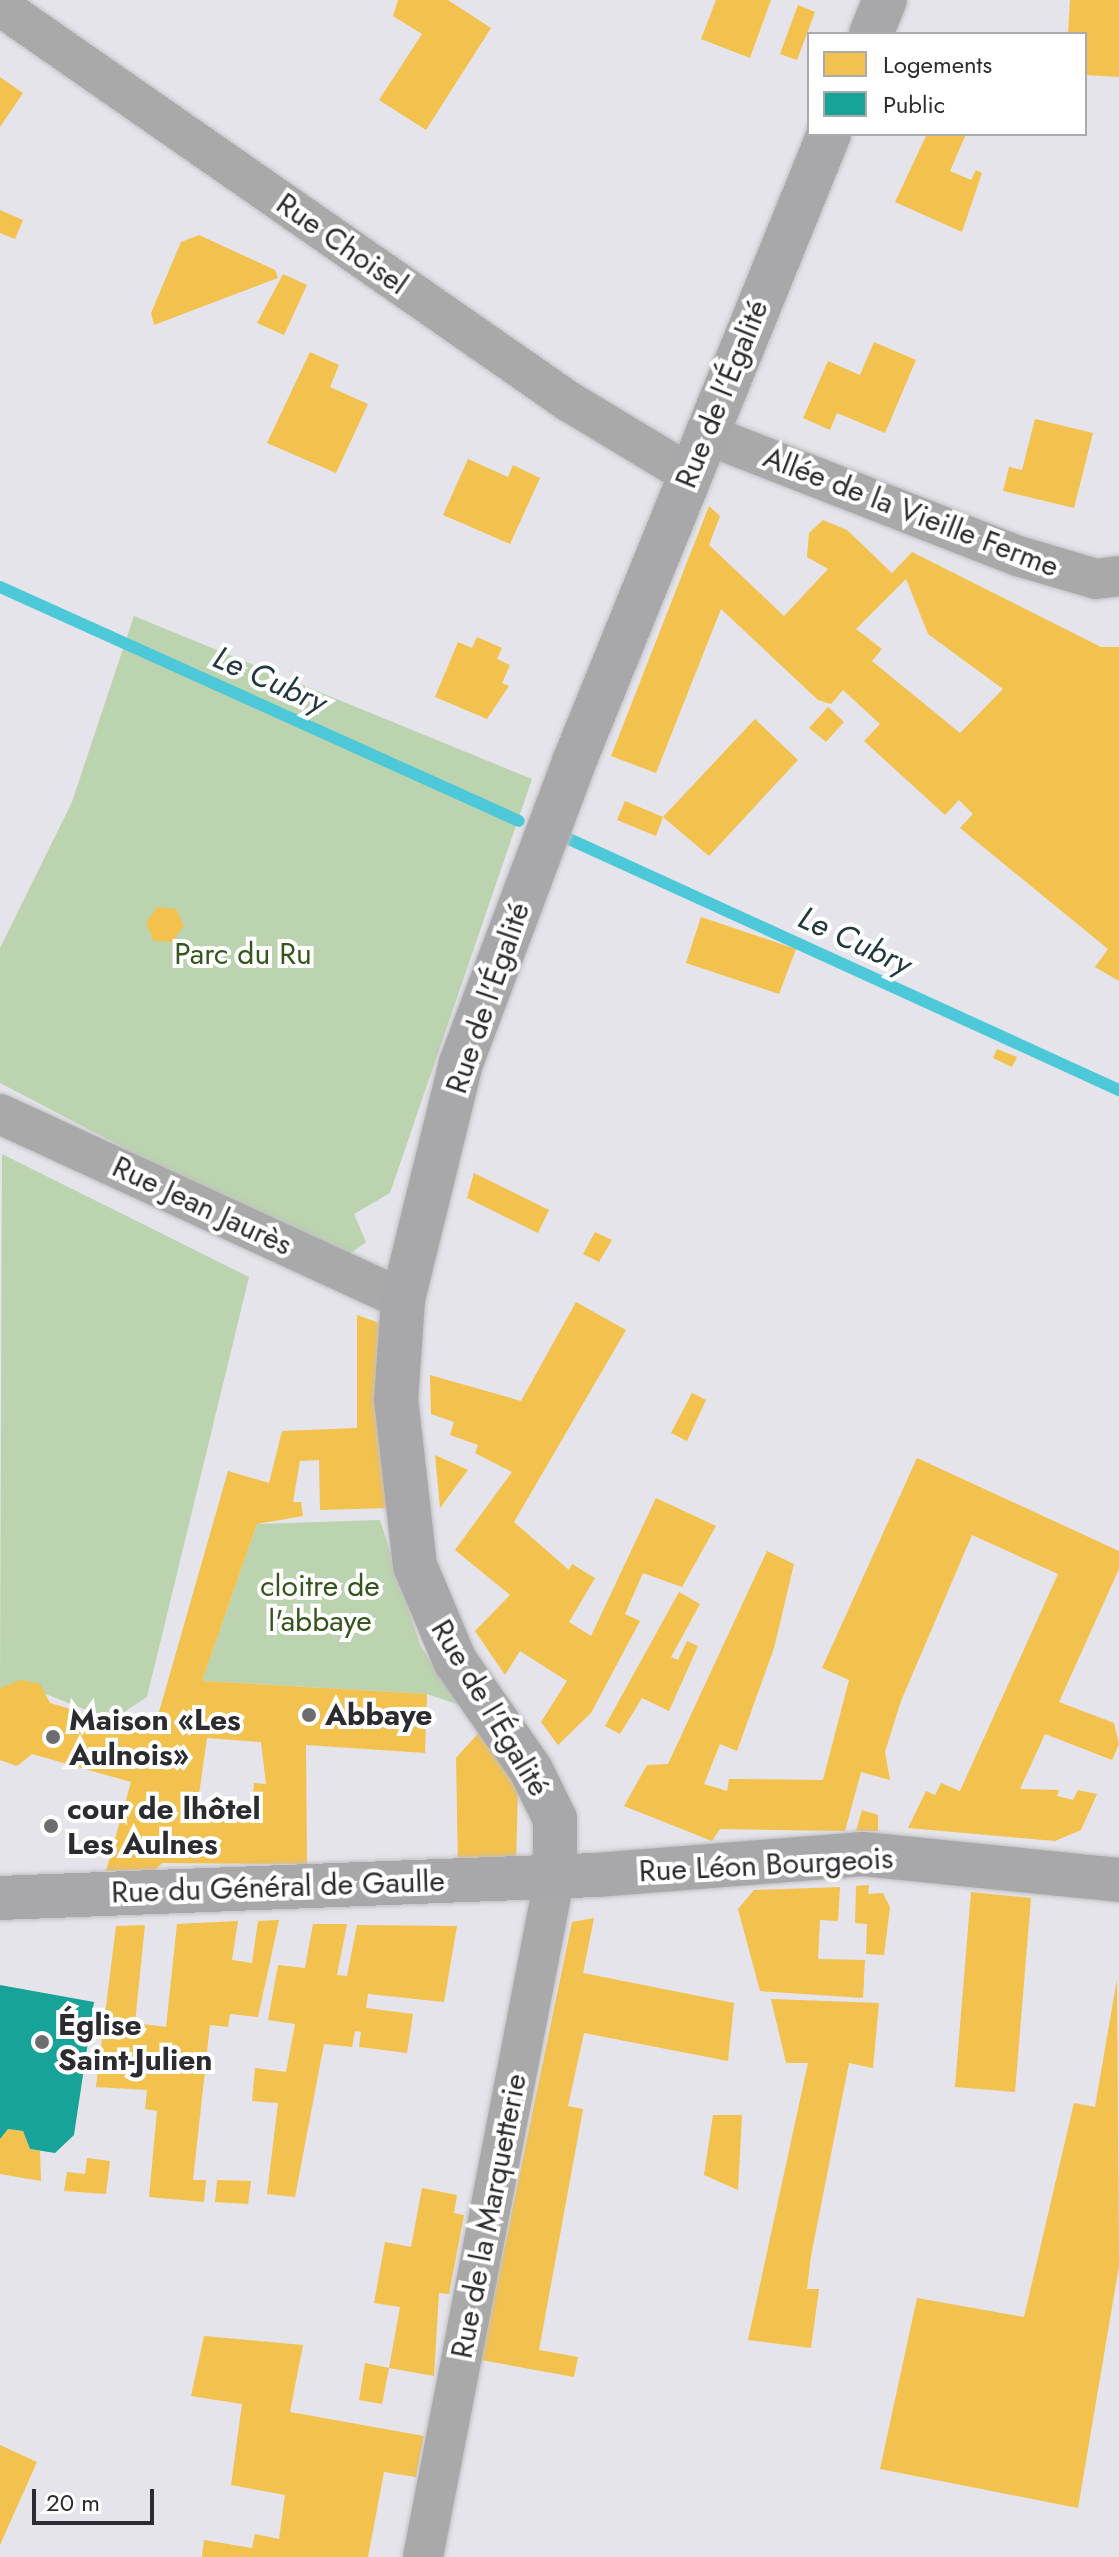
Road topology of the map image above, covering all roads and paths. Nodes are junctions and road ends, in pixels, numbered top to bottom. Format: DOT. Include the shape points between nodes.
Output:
graph roads {
  1 [pos="885,0"];
  2 [pos="0,6"];
  3 [pos="872,32"];
  4 [pos="828,136"];
  5 [pos="705,434"];
  6 [pos="689,474"];
  7 [pos="1119,576"];
  8 [pos="0,1114"];
  9 [pos="403,1299"];
  10 [pos="555,1875"];
  11 [pos="1119,1880"];
  12 [pos="0,1898"];
  13 [pos="423,2557"];
  1 -- 3 [label="street"];
  2 -- 6 [label="street, Rue Choisel" via="568,401"];
  4 -- 5 [label="street, Rue de l'Égalité"];
  5 -- 6 [label="street, Rue de l'Égalité"];
  5 -- 7 [label="street, Allée de la Vieille Ferme" via="1018,556 1096,579"];
  6 -- 9 [label="street, Rue de l'Égalité" via="461,1063"];
  8 -- 9 [label="street, Rue Jean Jaurès"];
  9 -- 10 [label="street, Rue de l'Égalité" via="396,1400 415,1566 455,1661 531,1770 555,1819"];
  10 -- 11 [label="street, Rue Léon Bourgeois" via="863,1854"];
  10 -- 12 [label="street, Rue du Général de Gaulle"];
  10 -- 13 [label="street, Rue de la Marquetterie"];
}
